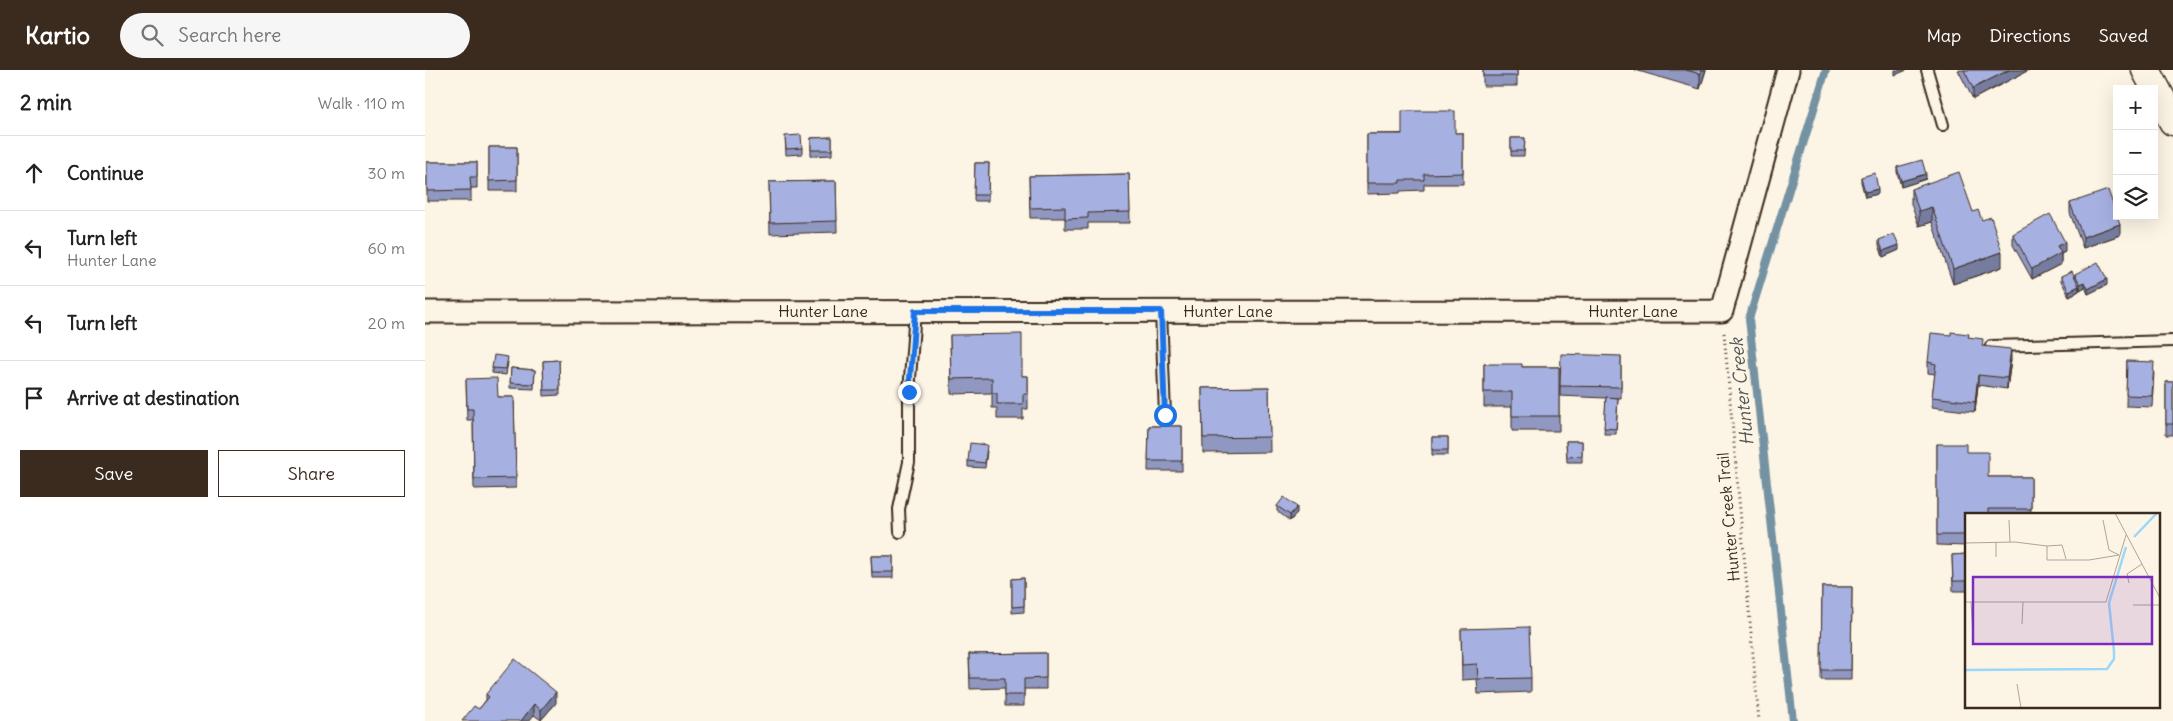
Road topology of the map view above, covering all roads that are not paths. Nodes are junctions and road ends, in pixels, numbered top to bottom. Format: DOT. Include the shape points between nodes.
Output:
graph roads {
  1 [pos="1788,70"];
  2 [pos="1927,70"];
  3 [pos="2146,70"];
  4 [pos="2173,121"];
  5 [pos="1943,124"];
  6 [pos="915,311"];
  7 [pos="1161,311"];
  8 [pos="425,312"];
  9 [pos="2173,341"];
  10 [pos="1991,346"];
  11 [pos="1165,415"];
  12 [pos="900,532"];
  1 -- 7 [label="street, Hunter Lane" via="1722,311"];
  2 -- 5 [label="lane"];
  3 -- 4 [label="main road"];
  6 -- 7 [label="street, Hunter Lane"];
  6 -- 8 [label="street, Hunter Lane"];
  6 -- 12 [label="lane" via="909,392 909,462 899,510"];
  7 -- 11 [label="lane"];
  9 -- 10 [label="lane"];
}
